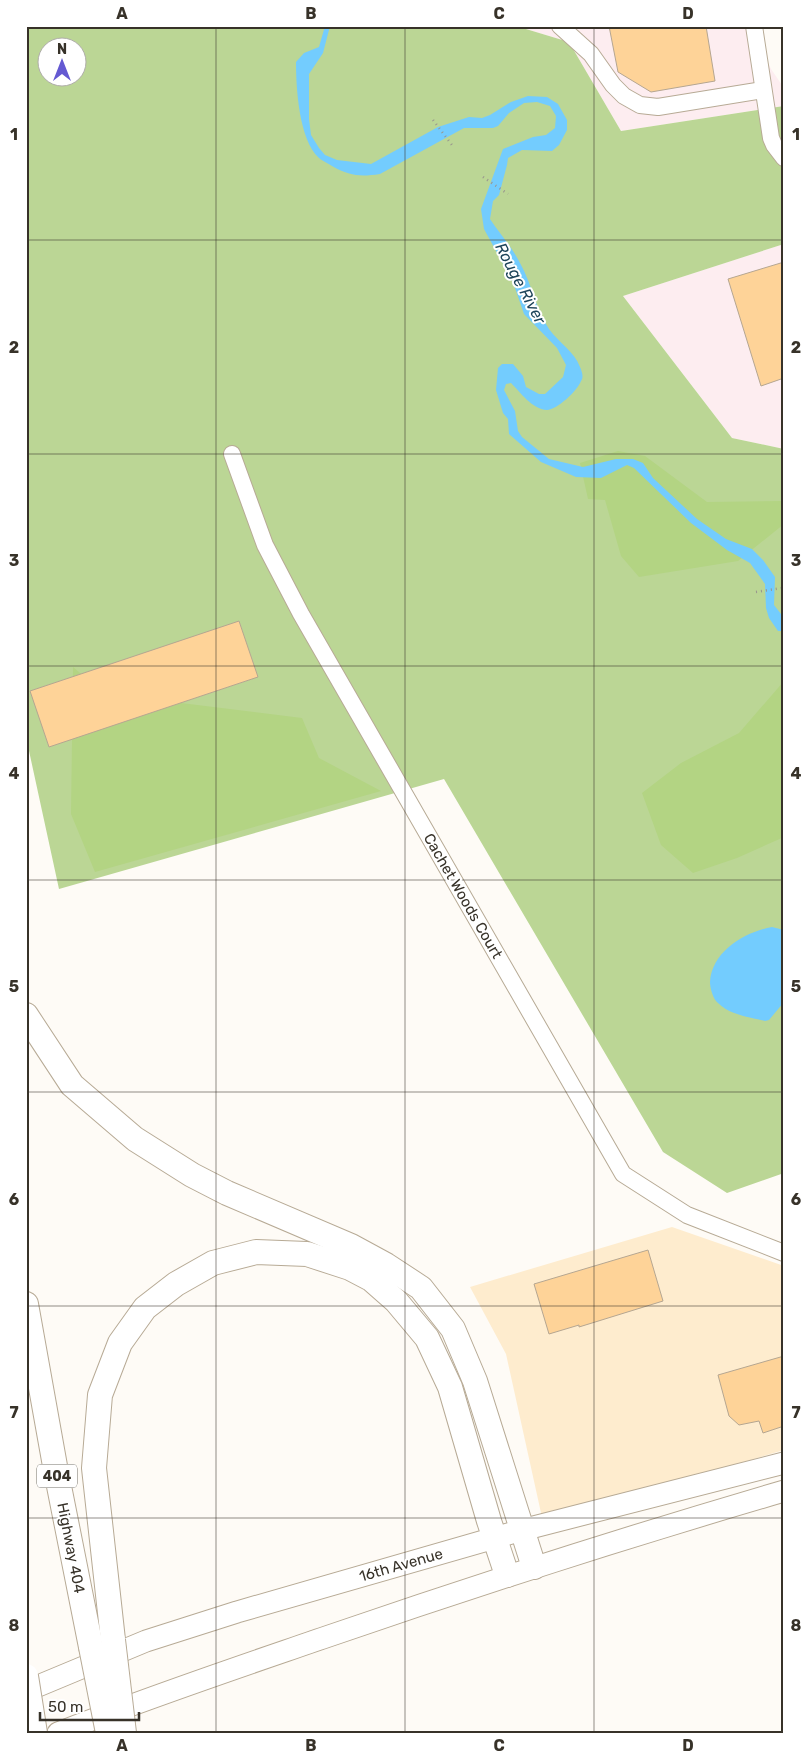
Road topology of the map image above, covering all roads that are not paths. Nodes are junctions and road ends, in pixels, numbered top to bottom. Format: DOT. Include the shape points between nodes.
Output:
graph roads {
  1 [pos="560,26"];
  2 [pos="754,26"];
  3 [pos="763,90"];
  4 [pos="784,158"];
  5 [pos="232,454"];
  6 [pos="26,1015"];
  7 [pos="784,1253"];
  8 [pos="26,1304"];
  9 [pos="784,1463"];
  10 [pos="784,1491"];
  11 [pos="522,1530"];
  12 [pos="495,1538"];
  13 [pos="534,1567"];
  14 [pos="507,1575"];
  15 [pos="102,1643"];
  16 [pos="26,1676"];
  17 [pos="26,1691"];
  18 [pos="36,1733"];
  19 [pos="58,1733"];
  20 [pos="108,1733"];
  21 [pos="124,1733"];
  1 -- 3 [label="street" via="591,54 624,96 640,105 658,107"];
  2 -- 3 [label="street"];
  3 -- 4 [label="street" via="771,138"];
  5 -- 7 [label="street, Cachet Woods Court" via="265,545 301,614 623,1174 687,1215"];
  6 -- 11 [label="highway" via="72,1085 135,1139 192,1175 351,1246 421,1288 454,1329 475,1381"];
  8 -- 15 [label="highway, Highway 404 / 404" via="55,1466"];
  9 -- 11 [label="main road, 16th Avenue"];
  10 -- 13 [label="main road"];
  11 -- 12 [label="main road, 16th Avenue"];
  11 -- 13 [label="highway"];
  12 -- 14 [label="highway"];
  12 -- 15 [label="highway" via="450,1387 427,1338 396,1301 371,1279 350,1268 307,1254 256,1252 213,1263 176,1284 145,1308 120,1343 100,1395 94,1468"];
  12 -- 17 [label="main road, 16th Avenue" via="146,1641"];
  13 -- 14 [label="main road"];
  14 -- 19 [label="main road"];
  15 -- 20 [label="highway, Highway 404 / 404, bridge"];
  15 -- 21 [label="highway, bridge"];
  16 -- 18 [label="highway, bridge"];
}
